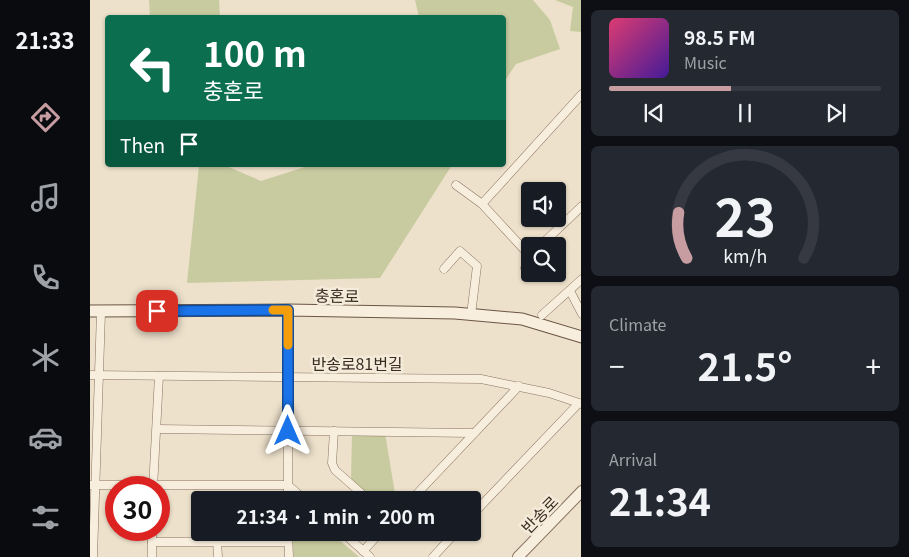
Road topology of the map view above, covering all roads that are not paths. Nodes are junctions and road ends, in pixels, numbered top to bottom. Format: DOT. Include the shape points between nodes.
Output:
graph roads {
  1 [pos="581,95"];
  2 [pos="456,185"];
  3 [pos="482,204"];
  4 [pos="581,207"];
  5 [pos="549,237"];
  6 [pos="521,246"];
  7 [pos="444,269"];
  8 [pos="581,280"];
  9 [pos="570,292"];
  10 [pos="288,310"];
  11 [pos="96,312"];
  12 [pos="581,312"];
  13 [pos="471,315"];
  14 [pos="542,315"];
  15 [pos="581,337"];
  16 [pos="90,375"];
  17 [pos="99,375"];
  18 [pos="159,376"];
  19 [pos="288,376"];
  20 [pos="519,386"];
  21 [pos="580,403"];
  22 [pos="157,430"];
  23 [pos="288,431"];
  24 [pos="334,431"];
  25 [pos="474,433"];
  26 [pos="154,476"];
  27 [pos="93,485"];
  28 [pos="288,485"];
  29 [pos="170,487"];
  30 [pos="288,491"];
  31 [pos="295,491"];
  32 [pos="359,491"];
  33 [pos="420,491"];
  34 [pos="581,492"];
  35 [pos="481,506"];
  36 [pos="216,541"];
  37 [pos="352,541"];
  38 [pos="372,541"];
  39 [pos="448,541"];
  40 [pos="152,542"];
  41 [pos="288,542"];
  42 [pos="363,551"];
  43 [pos="93,557"];
  44 [pos="152,557"];
  45 [pos="218,557"];
  46 [pos="290,557"];
  47 [pos="370,557"];
  48 [pos="433,557"];
  49 [pos="518,557"];
  1 -- 3 [label="street"];
  2 -- 3 [label="street"];
  3 -- 6 [label="street"];
  4 -- 5 [label="street"];
  7 -- 13 [label="street" via="460,251 477,266"];
  8 -- 9 [label="street"];
  9 -- 12 [label="street"];
  9 -- 14 [label="street"];
  10 -- 11 [label="main road, 충혼로"];
  10 -- 13 [label="main road, 충혼로"];
  10 -- 19 [label="street"];
  11 -- 17 [label="street"];
  13 -- 15 [label="main road, 충혼로" via="522,319"];
  16 -- 17 [label="street, 반송로81번길"];
  17 -- 18 [label="street, 반송로81번길"];
  17 -- 27 [label="street"];
  18 -- 19 [label="street, 반송로81번길"];
  18 -- 22 [label="street"];
  19 -- 20 [label="street, 반송로81번길" via="436,377 481,379"];
  19 -- 23 [label="street"];
  20 -- 21 [label="street, 반송로81번길"];
  20 -- 25 [label="street"];
  21 -- 35 [label="street"];
  22 -- 23 [label="street"];
  22 -- 26 [label="street"];
  23 -- 24 [label="street"];
  23 -- 28 [label="street"];
  24 -- 25 [label="street"];
  24 -- 32 [label="street" via="332,463 335,470"];
  25 -- 33 [label="street"];
  27 -- 43 [label="street"];
  28 -- 29 [label="street"];
  28 -- 30 [label="street"];
  28 -- 31 [label="street"];
  34 -- 49 [label="street, 반송로"];
  36 -- 40 [label="street"];
  36 -- 41 [label="street"];
  36 -- 45 [label="street"];
  37 -- 42 [label="street"];
  38 -- 42 [label="street"];
  39 -- 48 [label="street"];
  40 -- 44 [label="street"];
  41 -- 46 [label="street"];
  42 -- 47 [label="street"];
}
